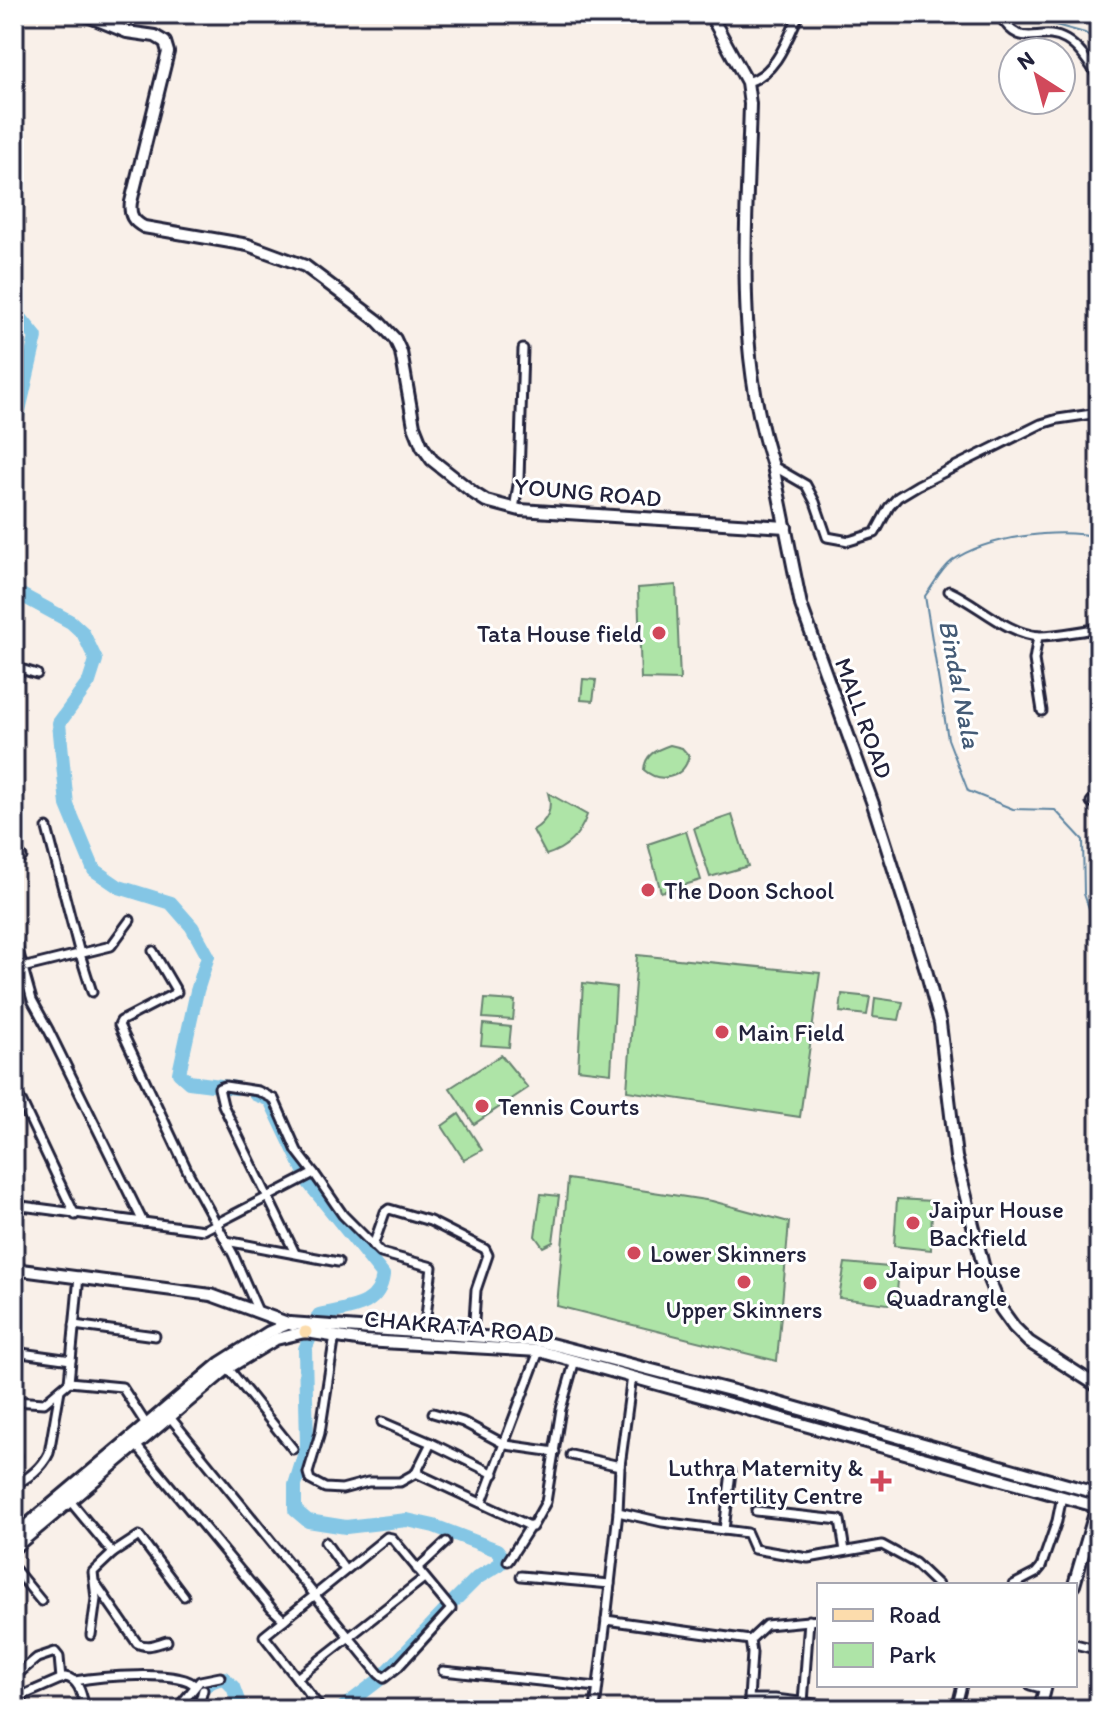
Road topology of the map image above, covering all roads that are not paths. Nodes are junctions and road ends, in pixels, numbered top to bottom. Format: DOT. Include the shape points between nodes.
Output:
graph roads {
  1 [pos="83,14"];
  2 [pos="710,14"];
  3 [pos="799,14"];
  4 [pos="999,14"];
  5 [pos="1099,78"];
  6 [pos="747,82"];
  7 [pos="523,349"];
  8 [pos="1099,413"];
  9 [pos="773,466"];
  10 [pos="514,509"];
  11 [pos="786,527"];
  12 [pos="949,591"];
  13 [pos="1099,617"];
  14 [pos="1096,629"];
  15 [pos="1038,636"];
  16 [pos="14,667"];
  17 [pos="1099,668"];
  18 [pos="37,674"];
  19 [pos="1042,711"];
  20 [pos="47,828"];
  21 [pos="130,920"];
  22 [pos="14,936"];
  23 [pos="153,951"];
  24 [pos="80,954"];
  25 [pos="23,968"];
  26 [pos="14,970"];
  27 [pos="92,992"];
  28 [pos="14,1086"];
  29 [pos="314,1173"];
  30 [pos="268,1198"];
  31 [pos="14,1205"];
  32 [pos="75,1215"];
  33 [pos="143,1222"];
  34 [pos="217,1223"];
  35 [pos="226,1241"];
  36 [pos="373,1246"];
  37 [pos="295,1253"];
  38 [pos="338,1262"];
  39 [pos="14,1269"];
  40 [pos="79,1276"];
  41 [pos="257,1309"];
  42 [pos="290,1323"];
  43 [pos="74,1325"];
  44 [pos="336,1331"];
  45 [pos="305,1332"];
  46 [pos="424,1332"];
  47 [pos="155,1336"];
  48 [pos="473,1336"];
  49 [pos="539,1351"];
  50 [pos="14,1352"];
  51 [pos="71,1360"];
  52 [pos="575,1360"];
  53 [pos="228,1368"];
  54 [pos="633,1371"];
  55 [pos="69,1382"];
  56 [pos="1099,1387"];
  57 [pos="60,1390"];
  58 [pos="14,1401"];
  59 [pos="167,1413"];
  60 [pos="433,1413"];
  61 [pos="382,1422"];
  62 [pos="146,1424"];
  63 [pos="431,1443"];
  64 [pos="136,1445"];
  65 [pos="506,1445"];
  66 [pos="293,1449"];
  67 [pos="555,1452"];
  68 [pos="17,1455"];
  69 [pos="571,1455"];
  70 [pos="620,1466"];
  71 [pos="731,1472"];
  72 [pos="416,1473"];
  73 [pos="494,1474"];
  74 [pos="14,1482"];
  75 [pos="1099,1494"];
  76 [pos="1062,1496"];
  77 [pos="70,1501"];
  78 [pos="482,1502"];
  79 [pos="1098,1507"];
  80 [pos="756,1511"];
  81 [pos="618,1512"];
  82 [pos="531,1525"];
  83 [pos="724,1530"];
  84 [pos="14,1536"];
  85 [pos="325,1542"];
  86 [pos="446,1542"];
  87 [pos="14,1548"];
  88 [pos="845,1551"];
  89 [pos="113,1553"];
  90 [pos="508,1561"];
  91 [pos="14,1568"];
  92 [pos="417,1569"];
  93 [pos="345,1570"];
  94 [pos="521,1576"];
  95 [pos="424,1578"];
  96 [pos="94,1582"];
  97 [pos="936,1583"];
  98 [pos="1017,1583"];
  99 [pos="1075,1583"];
  100 [pos="610,1584"];
  101 [pos="315,1594"];
  102 [pos="184,1596"];
  103 [pos="41,1601"];
  104 [pos="284,1620"];
  105 [pos="606,1620"];
  106 [pos="809,1620"];
  107 [pos="817,1620"];
  108 [pos="91,1635"];
  109 [pos="350,1637"];
  110 [pos="750,1640"];
  111 [pos="167,1641"];
  112 [pos="1077,1644"];
  113 [pos="1099,1650"];
  114 [pos="443,1671"];
  115 [pos="14,1677"];
  116 [pos="220,1677"];
  117 [pos="297,1678"];
  118 [pos="61,1679"];
  119 [pos="75,1681"];
  120 [pos="195,1686"];
  121 [pos="597,1687"];
  122 [pos="962,1687"];
  123 [pos="1046,1687"];
  124 [pos="203,1690"];
  125 [pos="17,1691"];
  126 [pos="803,1703"];
  127 [pos="24,1709"];
  128 [pos="85,1709"];
  129 [pos="177,1709"];
  130 [pos="198,1709"];
  131 [pos="321,1709"];
  132 [pos="595,1709"];
  133 [pos="856,1709"];
  134 [pos="956,1709"];
  135 [pos="1040,1709"];
  1 -- 10 [label="street, YOUNG ROAD" via="127,32 155,36 168,52 131,202 133,219 144,227 248,245 305,266 378,321 401,352 414,426 432,460 475,494"];
  2 -- 6 [label="street, MALL ROAD"];
  3 -- 6 [label="street" via="778,56"];
  4 -- 5 [label="street" via="1017,34 1066,40"];
  6 -- 9 [label="street, MALL ROAD" via="748,332"];
  7 -- 10 [label="street"];
  8 -- 9 [label="street" via="1041,424 954,466 898,497 870,536 849,541 827,537 806,485"];
  9 -- 11 [label="street, MALL ROAD"];
  10 -- 11 [label="street, YOUNG ROAD"];
  11 -- 56 [label="street, MALL ROAD" via="801,605 926,970 940,1023 956,1157 983,1265 1014,1327"];
  12 -- 15 [label="street" via="997,620"];
  13 -- 14 [label="street"];
  14 -- 15 [label="street"];
  14 -- 17 [label="street"];
  15 -- 19 [label="street" via="1034,660"];
  16 -- 18 [label="street"];
  20 -- 24 [label="street"];
  21 -- 24 [label="street" via="111,946"];
  22 -- 25 [label="street"];
  23 -- 34 [label="street" via="177,992 119,1025"];
  24 -- 25 [label="street"];
  24 -- 27 [label="street"];
  25 -- 26 [label="street"];
  25 -- 33 [label="street" via="33,1004"];
  28 -- 32 [label="street"];
  29 -- 30 [label="street"];
  29 -- 30 [label="street" via="297,1151 274,1099 263,1092 223,1086 218,1090 223,1105"];
  29 -- 36 [label="street"];
  30 -- 34 [label="street"];
  30 -- 37 [label="street"];
  31 -- 32 [label="street"];
  32 -- 33 [label="street"];
  33 -- 34 [label="street" via="204,1230"];
  34 -- 35 [label="street"];
  35 -- 37 [label="street"];
  35 -- 41 [label="street"];
  36 -- 46 [label="street" via="432,1267"];
  36 -- 48 [label="street" via="389,1209 430,1221 485,1249"];
  37 -- 38 [label="street"];
  39 -- 40 [label="street"];
  40 -- 41 [label="street" via="211,1295"];
  40 -- 43 [label="street"];
  41 -- 42 [label="street"];
  42 -- 44 [label="street, CHAKRATA ROAD"];
  42 -- 45 [label="street"];
  42 -- 59 [label="street, CHAKRATA ROAD" via="220,1363"];
  43 -- 47 [label="street"];
  43 -- 51 [label="street"];
  44 -- 45 [label="street, CHAKRATA ROAD"];
  44 -- 46 [label="street, CHAKRATA ROAD"];
  44 -- 49 [label="street, CHAKRATA ROAD" via="364,1341"];
  44 -- 72 [label="street" via="310,1480 342,1489 383,1480 400,1482"];
  45 -- 53 [label="street, CHAKRATA ROAD" via="276,1339"];
  46 -- 48 [label="street, CHAKRATA ROAD"];
  48 -- 54 [label="street, CHAKRATA ROAD" via="539,1341"];
  49 -- 52 [label="street, CHAKRATA ROAD"];
  49 -- 65 [label="street"];
  50 -- 51 [label="street"];
  51 -- 55 [label="street"];
  52 -- 54 [label="street, CHAKRATA ROAD"];
  52 -- 67 [label="street"];
  53 -- 59 [label="street, CHAKRATA ROAD"];
  53 -- 66 [label="street"];
  54 -- 70 [label="street"];
  54 -- 75 [label="street, CHAKRATA ROAD" via="765,1399"];
  54 -- 76 [label="street, CHAKRATA ROAD"];
  55 -- 57 [label="street"];
  55 -- 62 [label="street" via="122,1387"];
  57 -- 58 [label="street" via="40,1405"];
  57 -- 74 [label="street" via="49,1453 21,1482"];
  59 -- 62 [label="street, CHAKRATA ROAD"];
  59 -- 64 [label="street, CHAKRATA ROAD"];
  59 -- 101 [label="street"];
  60 -- 65 [label="street"];
  61 -- 63 [label="street"];
  62 -- 84 [label="street, CHAKRATA ROAD"];
  63 -- 72 [label="street"];
  63 -- 73 [label="street"];
  64 -- 77 [label="street, CHAKRATA ROAD"];
  64 -- 104 [label="street"];
  65 -- 67 [label="street"];
  65 -- 73 [label="street"];
  67 -- 82 [label="street" via="544,1506"];
  68 -- 74 [label="street"];
  69 -- 70 [label="street"];
  70 -- 81 [label="street"];
  71 -- 83 [label="street"];
  72 -- 78 [label="street"];
  73 -- 78 [label="street"];
  76 -- 79 [label="street, CHAKRATA ROAD"];
  76 -- 98 [label="street" via="1041,1567"];
  77 -- 87 [label="street, CHAKRATA ROAD"];
  77 -- 89 [label="street"];
  78 -- 82 [label="street"];
  79 -- 99 [label="street"];
  80 -- 88 [label="street" via="840,1520"];
  81 -- 83 [label="street"];
  81 -- 100 [label="street"];
  82 -- 90 [label="street"];
  83 -- 88 [label="street" via="750,1534 754,1549 801,1558"];
  85 -- 93 [label="street"];
  86 -- 92 [label="street"];
  88 -- 97 [label="street" via="887,1546"];
  89 -- 96 [label="street" via="93,1572"];
  89 -- 102 [label="street" via="139,1536"];
  91 -- 103 [label="street"];
  92 -- 93 [label="street" via="390,1537"];
  92 -- 95 [label="street"];
  93 -- 101 [label="street"];
  94 -- 100 [label="street"];
  95 -- 109 [label="street"];
  95 -- 109 [label="street" via="451,1612 388,1677 379,1674"];
  96 -- 108 [label="street"];
  96 -- 111 [label="street" via="137,1643"];
  100 -- 105 [label="street"];
  101 -- 104 [label="street"];
  101 -- 109 [label="street"];
  104 -- 117 [label="street" via="264,1637"];
  105 -- 110 [label="street"];
  105 -- 121 [label="street"];
  106 -- 107 [label="street"];
  106 -- 110 [label="street" via="763,1626"];
  106 -- 126 [label="street"];
  109 -- 117 [label="street"];
  110 -- 126 [label="street" via="749,1699"];
  112 -- 113 [label="street"];
  114 -- 121 [label="street"];
  115 -- 118 [label="street" via="37,1658 55,1652"];
  116 -- 120 [label="street"];
  117 -- 131 [label="street"];
  118 -- 119 [label="street"];
  118 -- 125 [label="street" via="41,1690"];
  119 -- 120 [label="street" via="170,1676"];
  119 -- 128 [label="street"];
  120 -- 129 [label="street"];
  121 -- 132 [label="street"];
  122 -- 134 [label="street"];
  123 -- 135 [label="street"];
  124 -- 130 [label="street"];
  125 -- 127 [label="street"];
  126 -- 133 [label="street"];
}
